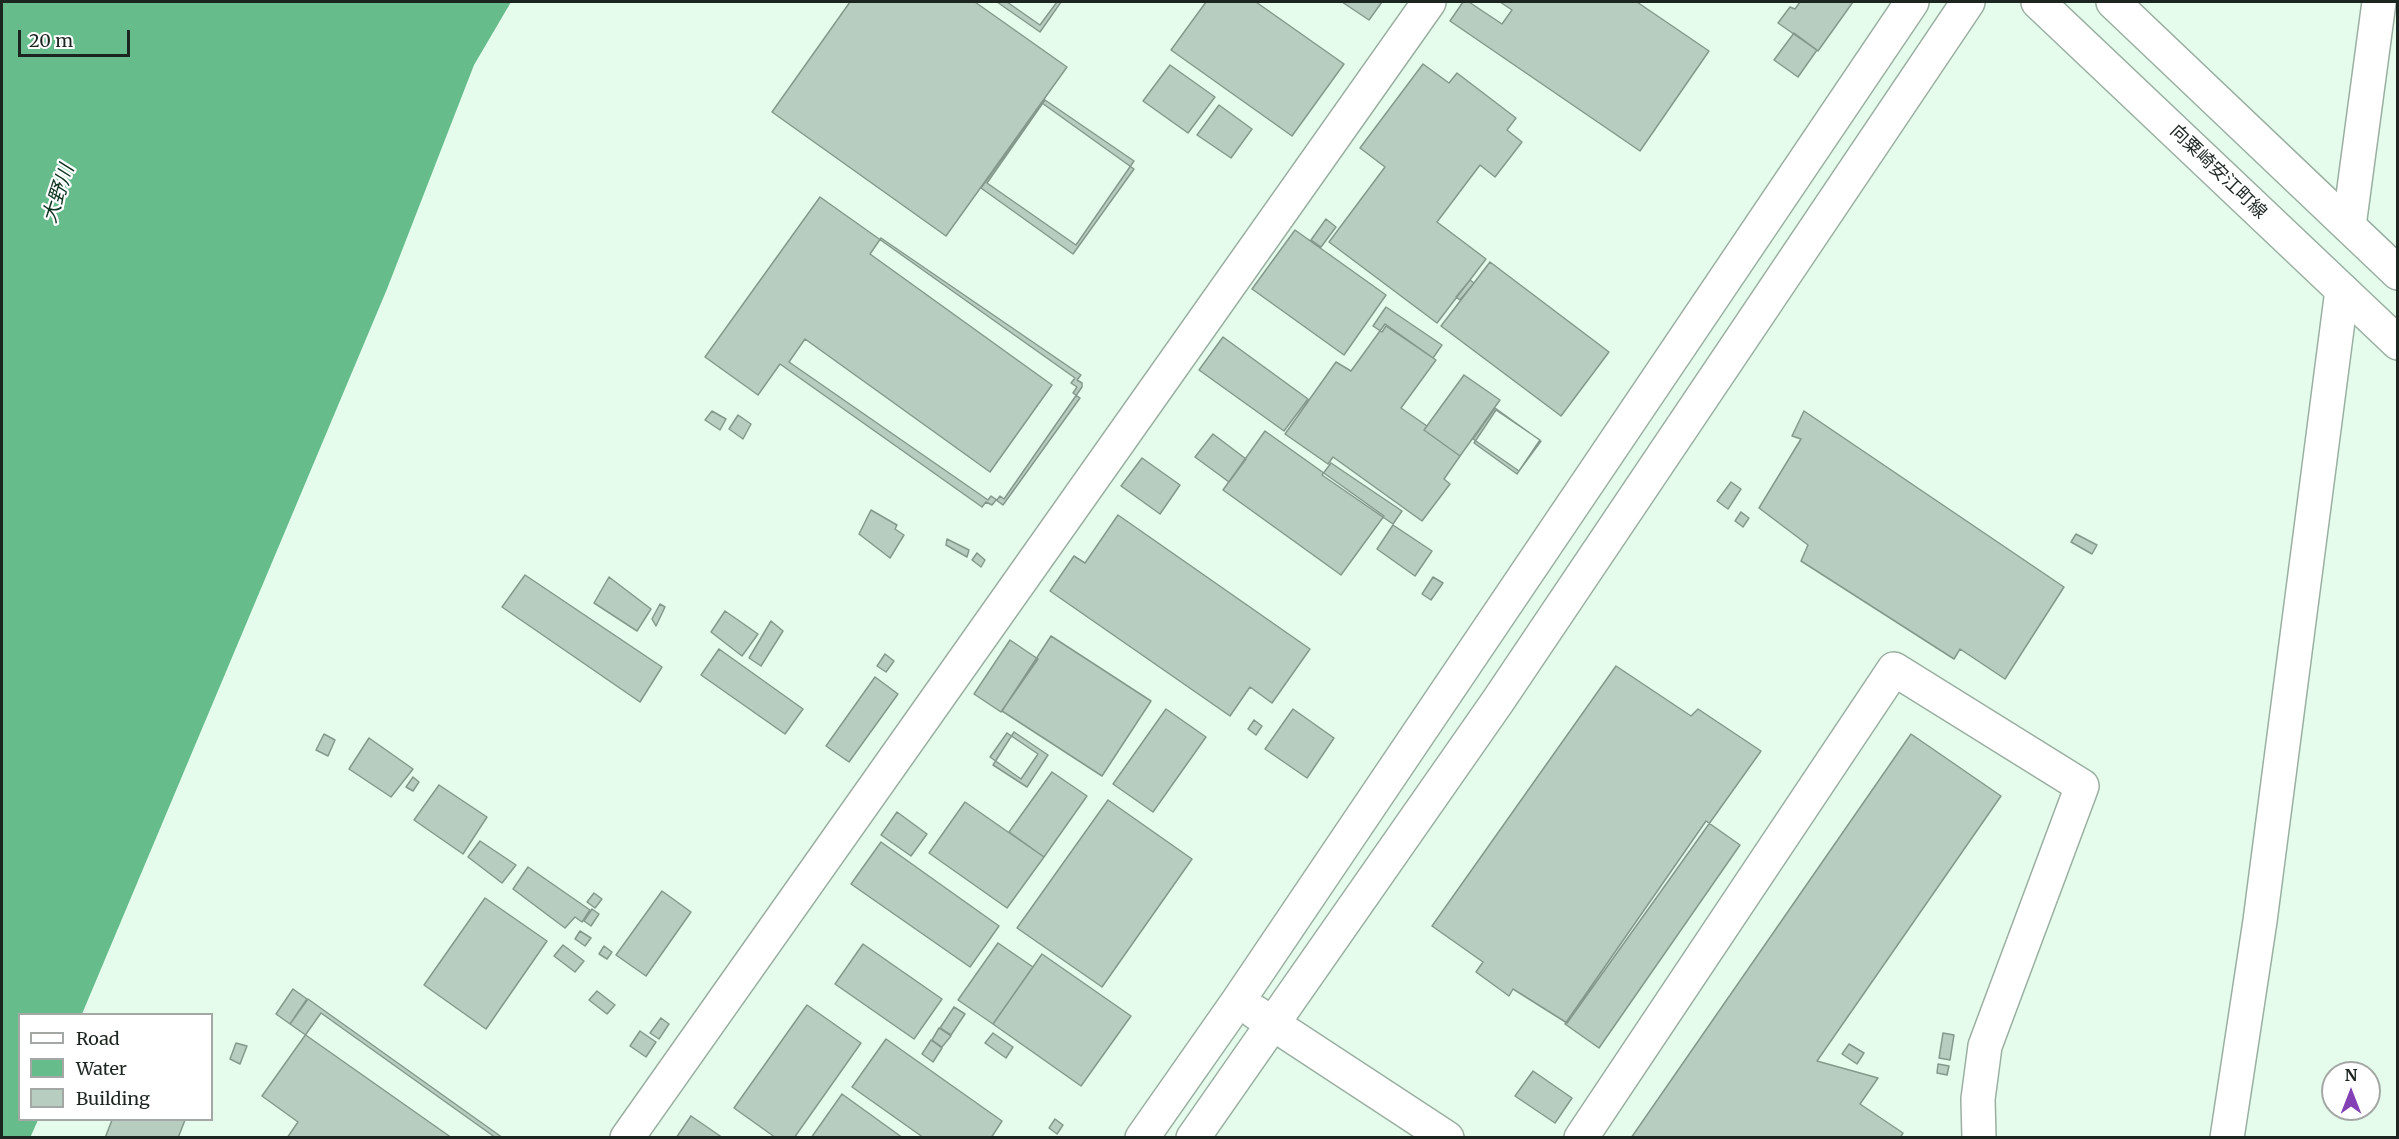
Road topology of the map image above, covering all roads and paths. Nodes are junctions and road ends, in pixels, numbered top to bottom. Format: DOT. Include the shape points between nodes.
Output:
graph roads {
  1 [pos="1429,2"];
  2 [pos="1912,2"];
  3 [pos="1968,2"];
  4 [pos="2038,2"];
  5 [pos="2113,2"];
  6 [pos="2379,2"];
  7 [pos="2349,226"];
  8 [pos="2397,273"];
  9 [pos="2342,290"];
  10 [pos="2397,343"];
  11 [pos="1238,1001"];
  12 [pos="1274,1024"];
  13 [pos="627,1137"];
  14 [pos="1142,1137"];
  15 [pos="1194,1137"];
  16 [pos="1447,1137"];
  17 [pos="1581,1137"];
  18 [pos="1979,1137"];
  19 [pos="2227,1137"];
  1 -- 13 [label="street"];
  2 -- 11 [label="street"];
  3 -- 12 [label="street" via="1498,701"];
  4 -- 9 [label="street, 向粟崎安江町線"];
  5 -- 7 [label="street"];
  6 -- 7 [label="street"];
  7 -- 8 [label="street"];
  9 -- 10 [label="street, 向粟崎安江町線"];
  9 -- 19 [label="street" via="2260,921"];
  11 -- 12 [label="street"];
  11 -- 14 [label="street"];
  12 -- 15 [label="street"];
  12 -- 16 [label="street"];
  17 -- 18 [label="street" via="1894,669 2082,786 1985,1046 1978,1099"];
}
